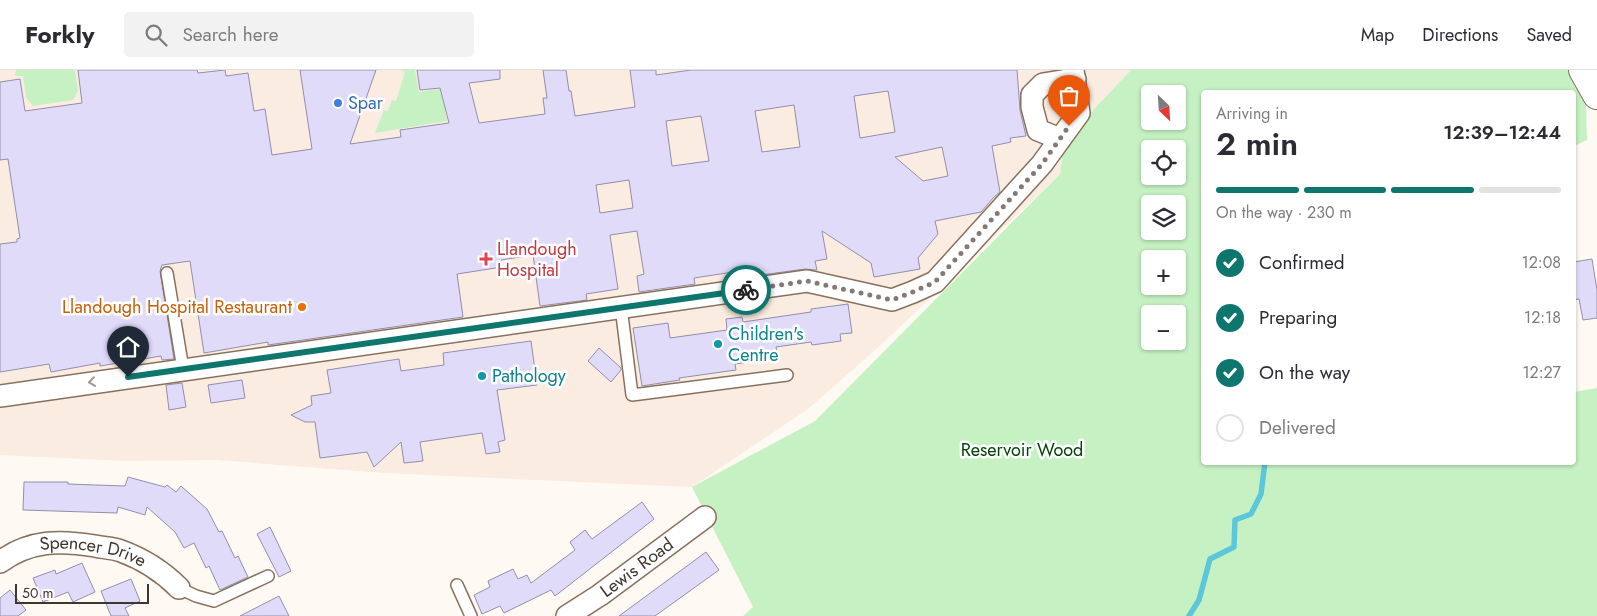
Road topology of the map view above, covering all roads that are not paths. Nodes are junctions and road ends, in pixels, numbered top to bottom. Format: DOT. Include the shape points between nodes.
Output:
graph roads {
  1 [pos="1583,70"];
  2 [pos="1074,74"];
  3 [pos="1597,94"];
  4 [pos="1060,139"];
  5 [pos="167,273"];
  6 [pos="621,307"];
  7 [pos="183,369"];
  8 [pos="787,375"];
  9 [pos="0,396"];
  10 [pos="705,517"];
  11 [pos="0,562"];
  12 [pos="268,576"];
  13 [pos="457,584"];
  14 [pos="179,588"];
  15 [pos="472,616"];
  16 [pos="567,616"];
  1 -- 3 [label="street"];
  2 -- 4 [label="street" via="1079,113"];
  2 -- 4 [label="street" via="1043,84 1032,95 1038,130"];
  4 -- 6 [label="street" via="1042,164 935,282 913,292 892,300 807,281"];
  5 -- 7 [label="lane"];
  6 -- 7 [label="street"];
  6 -- 8 [label="lane" via="632,395"];
  7 -- 9 [label="street, one-way"];
  10 -- 16 [label="street, Lewis Road"];
  11 -- 14 [label="street, Spencer Drive" via="35,544 87,545 120,550 164,573"];
  12 -- 14 [label="lane" via="214,602"];
  13 -- 15 [label="lane"];
}
